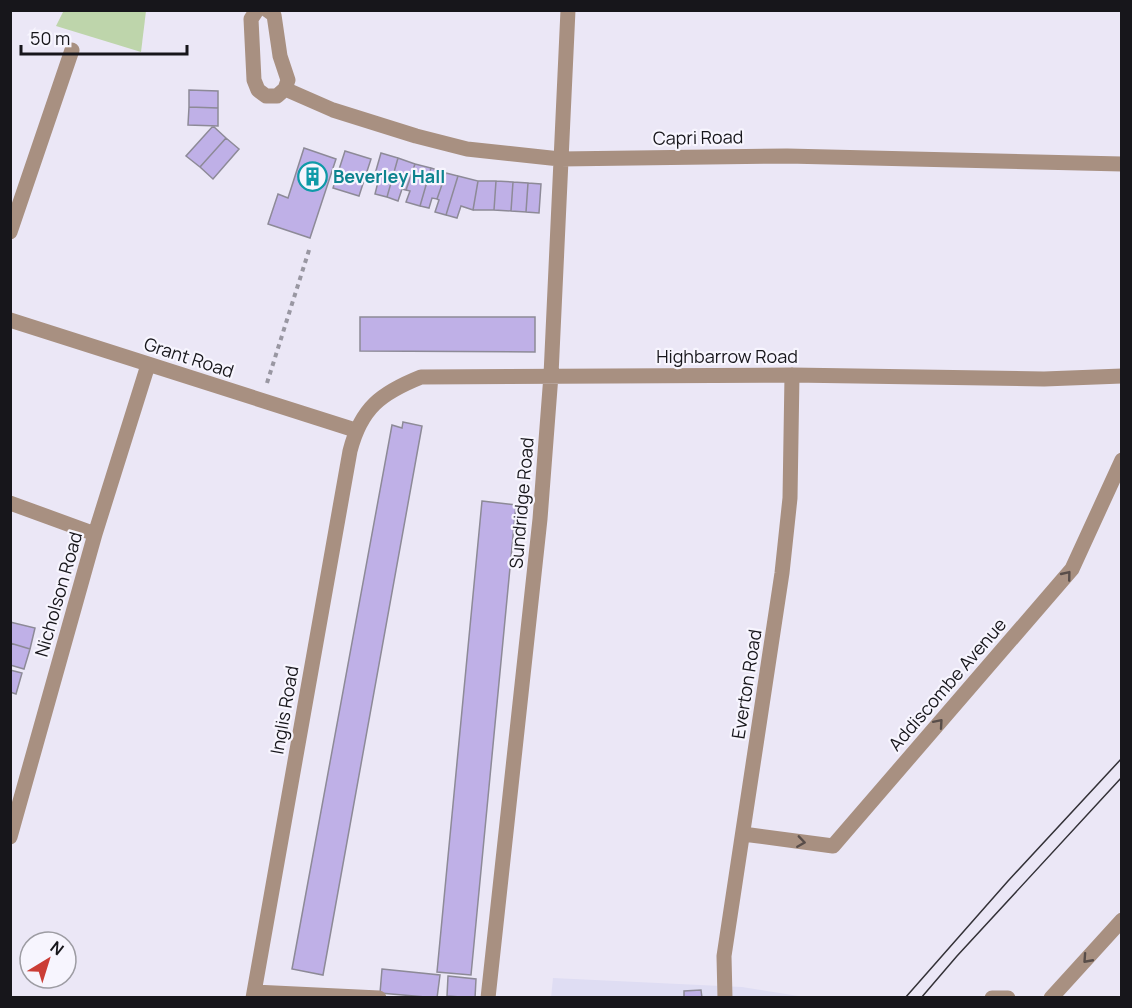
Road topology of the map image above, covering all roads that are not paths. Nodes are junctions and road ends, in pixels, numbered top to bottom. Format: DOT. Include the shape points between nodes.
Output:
graph roads {
  1 [pos="257,10"];
  2 [pos="267,10"];
  3 [pos="568,10"];
  4 [pos="72,50"];
  5 [pos="280,56"];
  6 [pos="252,58"];
  7 [pos="285,89"];
  8 [pos="560,159"];
  9 [pos="1122,164"];
  10 [pos="10,232"];
  11 [pos="10,320"];
  12 [pos="148,364"];
  13 [pos="551,375"];
  14 [pos="792,375"];
  15 [pos="1122,376"];
  16 [pos="355,430"];
  17 [pos="1122,460"];
  18 [pos="10,503"];
  19 [pos="95,534"];
  20 [pos="743,834"];
  21 [pos="10,837"];
  22 [pos="1122,920"];
  23 [pos="254,995"];
  24 [pos="379,998"];
  25 [pos="488,998"];
  26 [pos="725,998"];
  27 [pos="992,998"];
  28 [pos="1008,998"];
  29 [pos="1051,998"];
  1 -- 6 [label="street, Capri Road" via="251,20"];
  2 -- 5 [label="street" via="274,15"];
  3 -- 8 [label="street, Sundridge Road"];
  4 -- 10 [label="street"];
  5 -- 6 [label="street"];
  5 -- 7 [label="street" via="288,80"];
  6 -- 7 [label="street, Capri Road" via="258,90 266,96 277,96"];
  7 -- 8 [label="street, Capri Road" via="333,110 467,149"];
  8 -- 9 [label="street, Capri Road" via="787,156"];
  8 -- 13 [label="street, Sundridge Road"];
  11 -- 12 [label="street, Grant Road"];
  12 -- 16 [label="street, Grant Road"];
  12 -- 19 [label="street, Nicholson Road"];
  13 -- 14 [label="street, Highbarrow Road"];
  13 -- 16 [label="street, Highbarrow Road" via="421,377 379,398"];
  13 -- 25 [label="street, Sundridge Road" via="540,519"];
  14 -- 15 [label="street, Highbarrow Road" via="1044,379"];
  14 -- 20 [label="street, Everton Road" via="790,498"];
  16 -- 23 [label="street, Inglis Road"];
  20 -- 17 [label="street, Addiscombe Avenue, one-way" via="833,846 1072,569"];
  18 -- 19 [label="street"];
  19 -- 21 [label="street, Nicholson Road"];
  20 -- 26 [label="street, Everton Road" via="724,956"];
  22 -- 29 [label="street, one-way"];
  23 -- 24 [label="street"];
  27 -- 28 [label="street"];
}
